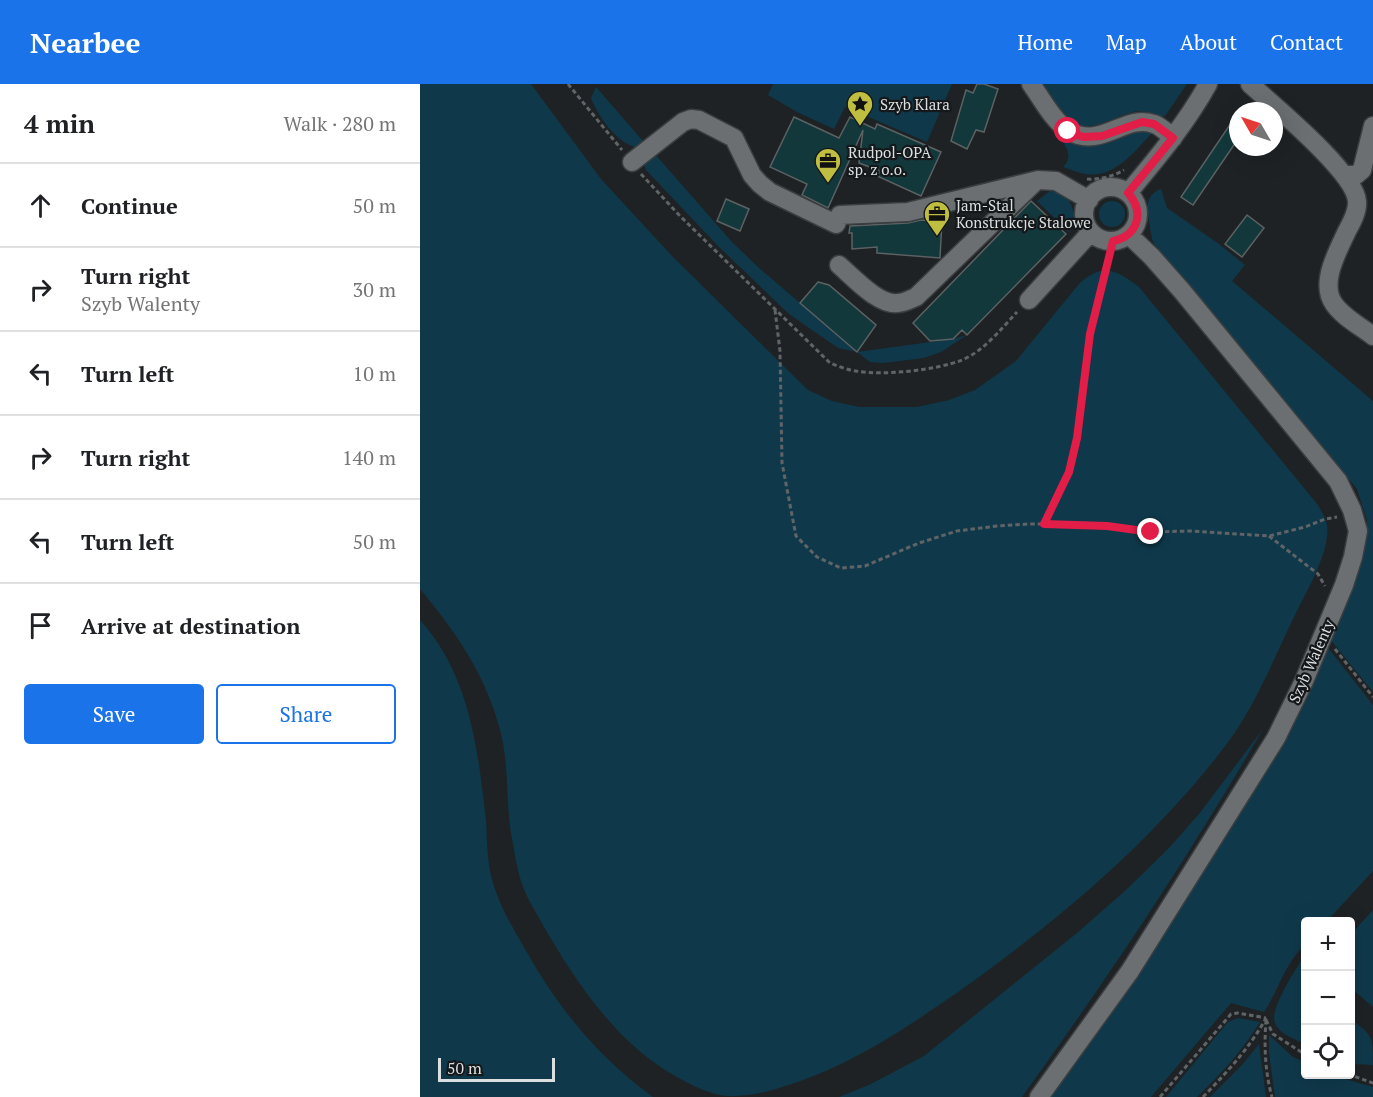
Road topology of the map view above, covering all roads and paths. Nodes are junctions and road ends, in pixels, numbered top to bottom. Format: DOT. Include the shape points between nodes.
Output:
graph roads {
  1 [pos="568,84"];
  2 [pos="1031,84"];
  3 [pos="1208,84"];
  4 [pos="1250,84"];
  5 [pos="1373,126"];
  6 [pos="1173,138"];
  7 [pos="632,162"];
  8 [pos="1130,164"];
  9 [pos="1344,175"];
  10 [pos="1079,178"];
  11 [pos="1038,180"];
  12 [pos="1128,193"];
  13 [pos="1089,200"];
  14 [pos="1091,232"];
  15 [pos="1121,238"];
  16 [pos="839,265"];
  17 [pos="1029,300"];
  18 [pos="775,310"];
  19 [pos="1373,336"];
  20 [pos="1352,510"];
  21 [pos="1044,524"];
  22 [pos="1269,536"];
  23 [pos="1336,605"];
  24 [pos="1337,652"];
  25 [pos="1373,697"];
  26 [pos="1266,1018"];
  27 [pos="1301,1052"];
  28 [pos="1355,1076"];
  29 [pos="1373,1081"];
  30 [pos="1040,1097"];
  31 [pos="1160,1097"];
  32 [pos="1203,1097"];
  33 [pos="1272,1097"];
  1 -- 7 [label="path"];
  2 -- 6 [label="street" via="1055,118 1068,131 1083,137 1102,136 1142,122 1154,124"];
  3 -- 6 [label="street"];
  4 -- 9 [label="street" via="1318,145"];
  5 -- 9 [label="street" via="1362,170 1356,175"];
  6 -- 12 [label="street"];
  7 -- 11 [label="street" via="683,122 699,120 734,138 752,175 770,192 836,224 840,215 908,212"];
  7 -- 18 [label="path" via="680,216"];
  8 -- 10 [label="path" via="1114,175 1095,180"];
  9 -- 19 [label="street" via="1358,201 1336,255 1330,297 1338,309"];
  11 -- 13 [label="street" via="1056,181"];
  11 -- 16 [label="street" via="916,297 898,303 885,302"];
  12 -- 13 [label="street" via="1102,189"];
  12 -- 15 [label="street" via="1138,214 1134,229"];
  13 -- 14 [label="street" via="1084,216"];
  14 -- 15 [label="street" via="1105,241"];
  14 -- 17 [label="street"];
  15 -- 20 [label="street, Szyb Walenty" via="1152,257 1182,291 1338,481"];
  15 -- 21 [label="path" via="1090,334 1069,472"];
  17 -- 18 [label="path" via="984,346 962,360 888,373 856,371 830,363"];
  18 -- 21 [label="path" via="783,395 782,463 796,536 817,557 841,568 865,566 957,531"];
  20 -- 22 [label="path"];
  20 -- 23 [label="street, Szyb Walenty" via="1358,531"];
  21 -- 22 [label="path"];
  22 -- 23 [label="path" via="1318,574"];
  23 -- 30 [label="street, Szyb Walenty" via="1276,738 1130,971"];
  24 -- 25 [label="path"];
  26 -- 27 [label="path" via="1273,1034"];
  26 -- 31 [label="path" via="1231,1014"];
  26 -- 32 [label="path" via="1229,1070"];
  26 -- 33 [label="path" via="1264,1047"];
  28 -- 29 [label="path"];
}
